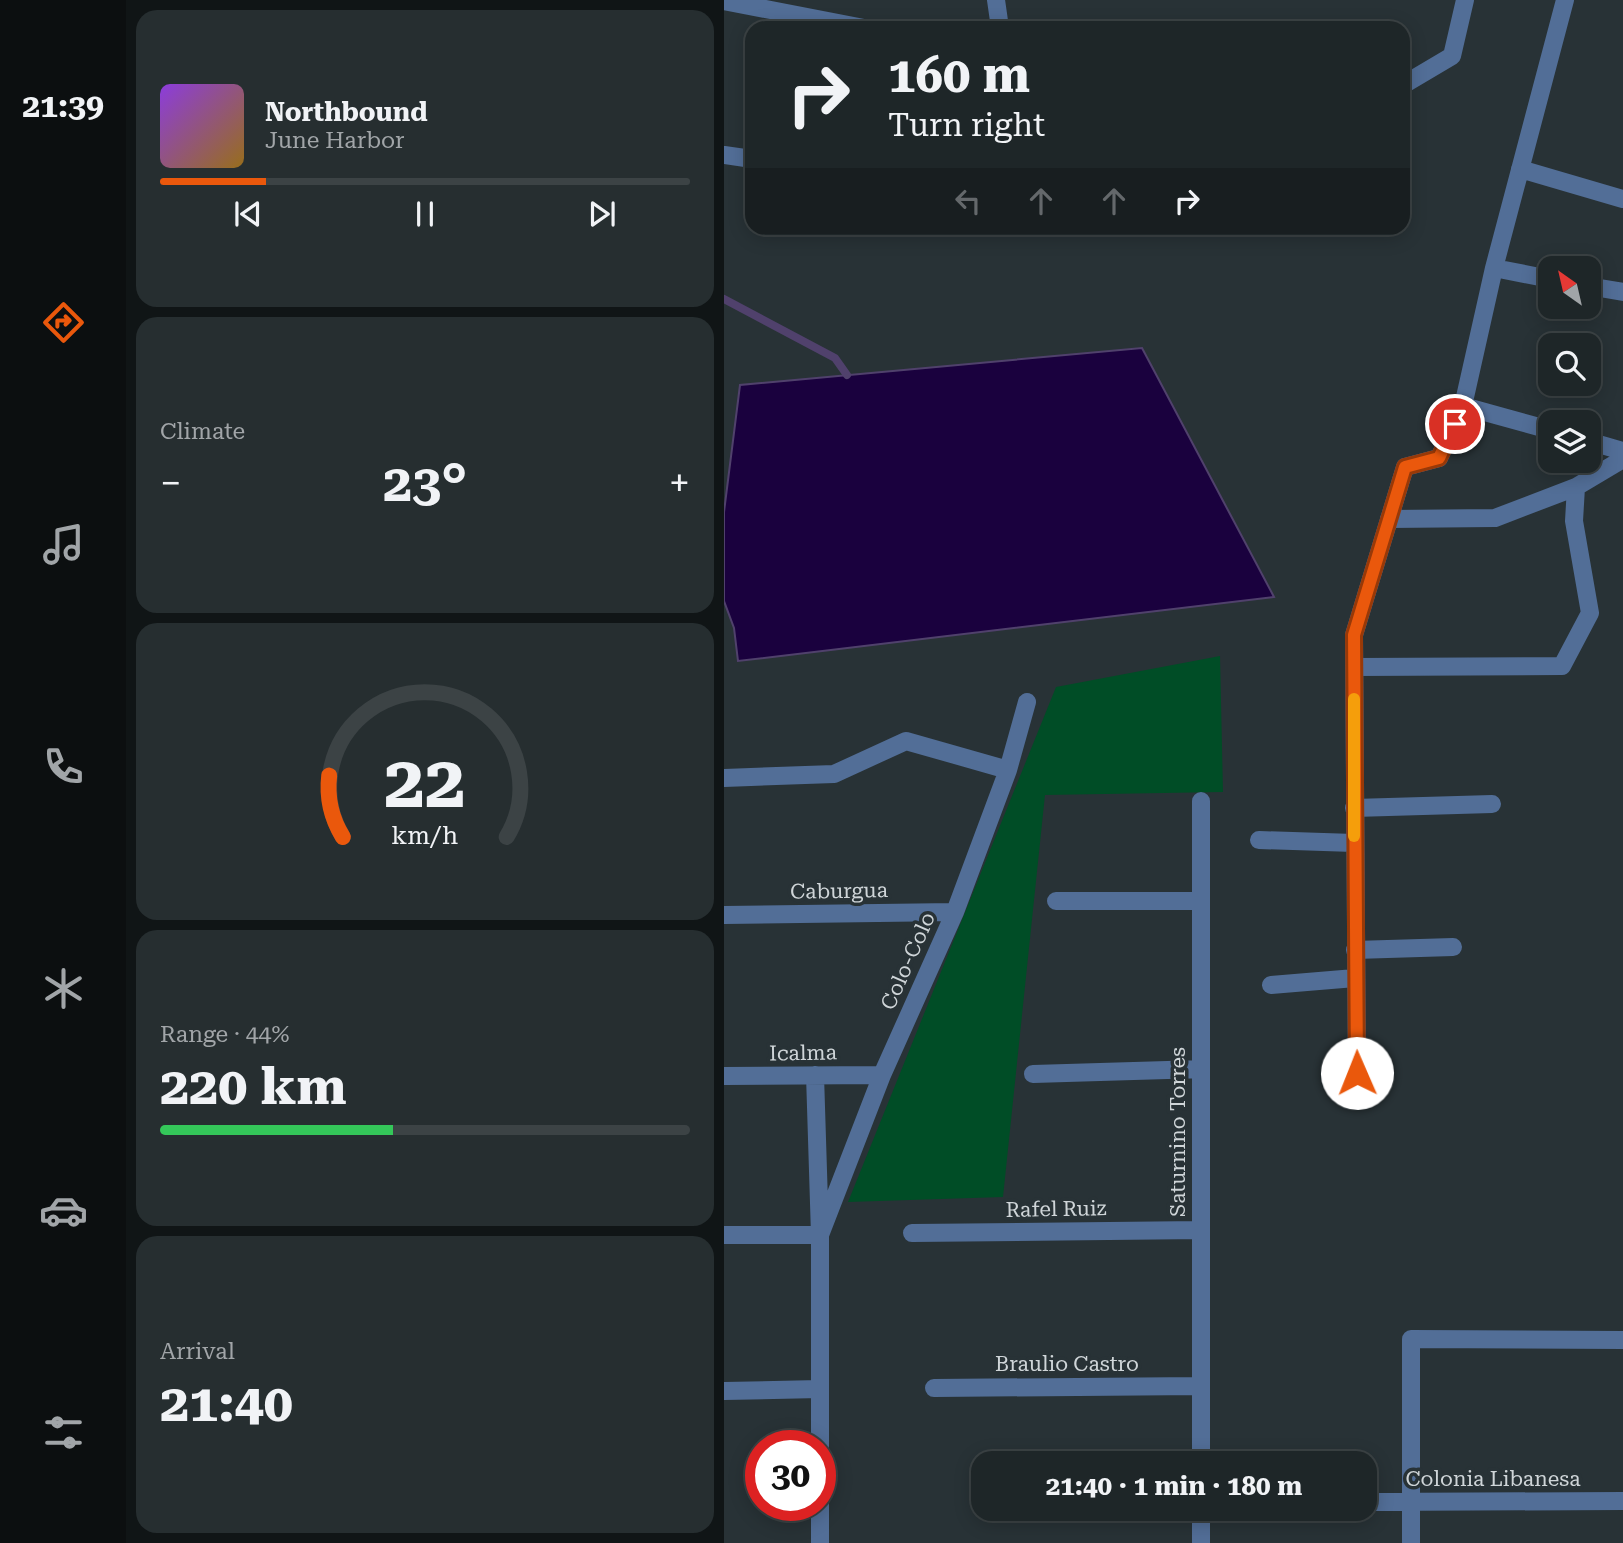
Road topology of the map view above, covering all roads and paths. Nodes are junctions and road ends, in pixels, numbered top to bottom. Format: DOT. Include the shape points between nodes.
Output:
graph roads {
  1 [pos="996,0"];
  2 [pos="1465,0"];
  3 [pos="1565,0"];
  4 [pos="724,1"];
  5 [pos="828,21"];
  6 [pos="999,21"];
  7 [pos="1410,81"];
  8 [pos="724,155"];
  9 [pos="745,158"];
  10 [pos="1520,169"];
  11 [pos="1622,199"];
  12 [pos="1494,268"];
  13 [pos="1538,277"];
  14 [pos="1601,288"];
  15 [pos="1622,292"];
  16 [pos="1463,406"];
  17 [pos="1538,427"];
  18 [pos="1601,445"];
  19 [pos="1622,451"];
  20 [pos="1622,458"];
  21 [pos="1576,487"];
  22 [pos="1389,519"];
  23 [pos="1355,667"];
  24 [pos="1027,702"];
  25 [pos="1008,770"];
  26 [pos="724,778"];
  27 [pos="1201,801"];
  28 [pos="1492,804"];
  29 [pos="1354,808"];
  30 [pos="1259,840"];
  31 [pos="1354,843"];
  32 [pos="1055,901"];
  33 [pos="1201,901"];
  34 [pos="955,912"];
  35 [pos="724,915"];
  36 [pos="1453,947"];
  37 [pos="1355,950"];
  38 [pos="1355,978"];
  39 [pos="1271,985"];
  40 [pos="1201,1069"];
  41 [pos="1357,1073"];
  42 [pos="1033,1074"];
  43 [pos="815,1075"];
  44 [pos="882,1075"];
  45 [pos="724,1076"];
  46 [pos="1201,1230"];
  47 [pos="912,1233"];
  48 [pos="724,1234"];
  49 [pos="820,1235"];
  50 [pos="1622,1340"];
  51 [pos="1201,1386"];
  52 [pos="934,1388"];
  53 [pos="820,1389"];
  54 [pos="724,1391"];
  55 [pos="820,1430"];
  56 [pos="1201,1451"];
  57 [pos="1622,1501"];
  58 [pos="1377,1502"];
  59 [pos="1411,1502"];
  60 [pos="820,1521"];
  61 [pos="1201,1521"];
  62 [pos="820,1543"];
  63 [pos="1201,1543"];
  64 [pos="1411,1543"];
  1 -- 6 [label="street"];
  2 -- 7 [label="street" via="1452,55"];
  3 -- 10 [label="street"];
  4 -- 5 [label="street"];
  8 -- 9 [label="street"];
  10 -- 11 [label="street"];
  10 -- 12 [label="street"];
  12 -- 13 [label="street"];
  12 -- 16 [label="street"];
  14 -- 15 [label="street"];
  16 -- 17 [label="street"];
  16 -- 22 [label="street" via="1439,458 1405,467"];
  18 -- 19 [label="street"];
  20 -- 21 [label="street"];
  21 -- 22 [label="street" via="1495,518"];
  21 -- 23 [label="street" via="1574,521 1590,613 1562,666"];
  22 -- 23 [label="street" via="1354,635"];
  23 -- 29 [label="street"];
  24 -- 25 [label="street, Colo-Colo"];
  25 -- 26 [label="street" via="906,741 834,774"];
  25 -- 34 [label="street, Colo-Colo"];
  27 -- 33 [label="street, Saturnino Torres"];
  28 -- 29 [label="street"];
  29 -- 31 [label="street"];
  30 -- 31 [label="street"];
  31 -- 37 [label="street"];
  32 -- 33 [label="street"];
  33 -- 40 [label="street, Saturnino Torres"];
  34 -- 35 [label="street, Caburgua"];
  34 -- 44 [label="street, Colo-Colo"];
  36 -- 37 [label="street"];
  37 -- 38 [label="street"];
  38 -- 39 [label="street"];
  38 -- 41 [label="street"];
  40 -- 42 [label="street"];
  40 -- 46 [label="street, Saturnino Torres"];
  43 -- 44 [label="street, Icalma"];
  43 -- 45 [label="street, Icalma"];
  43 -- 49 [label="street, Colo-Colo"];
  44 -- 49 [label="street, Colo-Colo"];
  46 -- 47 [label="street, Rafel Ruiz"];
  46 -- 51 [label="street, Saturnino Torres"];
  48 -- 49 [label="street"];
  49 -- 53 [label="street, Colo-Colo"];
  50 -- 59 [label="street" via="1411,1339"];
  51 -- 52 [label="street, Braulio Castro"];
  51 -- 56 [label="street, Saturnino Torres"];
  53 -- 54 [label="street"];
  53 -- 55 [label="street, Colo-Colo"];
  57 -- 59 [label="street, Colonia Libanesa"];
  58 -- 59 [label="street, Colonia Libanesa"];
  59 -- 64 [label="street"];
  60 -- 62 [label="street"];
  61 -- 63 [label="street"];
}
